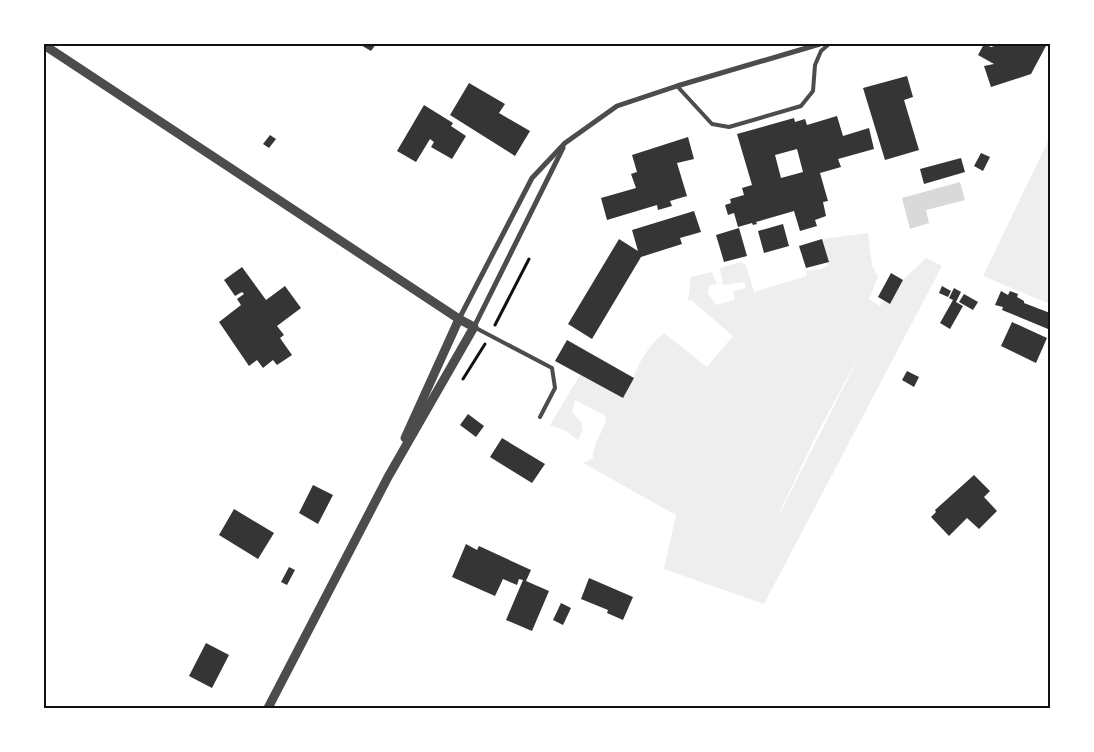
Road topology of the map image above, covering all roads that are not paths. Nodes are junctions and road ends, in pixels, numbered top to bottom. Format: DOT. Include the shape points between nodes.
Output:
graph roads {
  1 [pos="820,44"];
  2 [pos="829,44"];
  3 [pos="44,45"];
  4 [pos="677,86"];
  5 [pos="566,143"];
  6 [pos="459,319"];
  7 [pos="474,327"];
  8 [pos="540,417"];
  9 [pos="388,477"];
  10 [pos="268,708"];
  1 -- 4 [label="street"];
  2 -- 4 [label="lane" via="821,51 815,65 813,92 801,106 729,127 712,124"];
  3 -- 6 [label="street"];
  4 -- 5 [label="street" via="617,106"];
  5 -- 6 [label="street" via="532,178"];
  5 -- 7 [label="street"];
  6 -- 7 [label="street"];
  6 -- 9 [label="street"];
  7 -- 8 [label="lane" via="552,368 555,388"];
  7 -- 9 [label="street"];
  9 -- 10 [label="street"];
}
